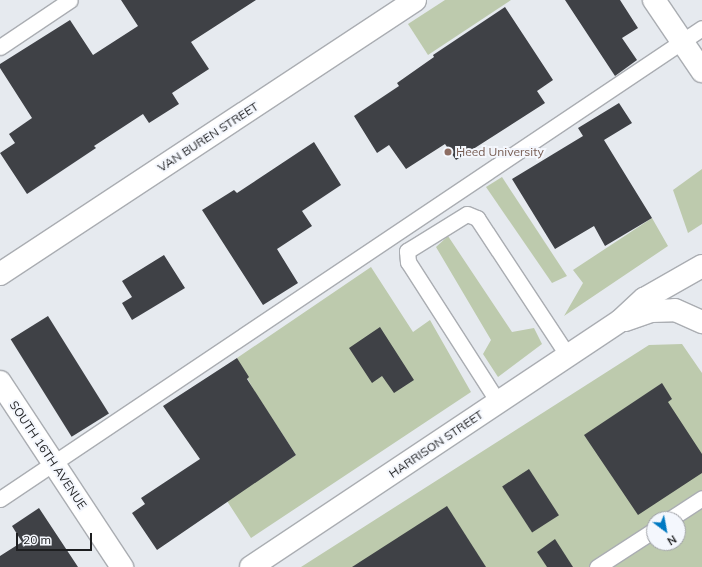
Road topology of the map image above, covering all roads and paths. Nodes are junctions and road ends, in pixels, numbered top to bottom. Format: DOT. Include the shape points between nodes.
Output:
graph roads {
  1 [pos="70,0"];
  2 [pos="415,0"];
  3 [pos="654,0"];
  4 [pos="702,28"];
  5 [pos="682,42"];
  6 [pos="0,47"];
  7 [pos="702,71"];
  8 [pos="702,266"];
  9 [pos="0,274"];
  10 [pos="620,321"];
  11 [pos="702,322"];
  12 [pos="568,356"];
  13 [pos="0,382"];
  14 [pos="498,402"];
  15 [pos="54,464"];
  16 [pos="702,498"];
  17 [pos="0,500"];
  18 [pos="682,511"];
  19 [pos="646,535"];
  20 [pos="122,567"];
  21 [pos="251,567"];
  22 [pos="597,567"];
  1 -- 6 [label="lane"];
  2 -- 9 [label="street, VAN BUREN STREET"];
  3 -- 5 [label="street"];
  4 -- 5 [label="lane"];
  5 -- 7 [label="street"];
  5 -- 15 [label="lane"];
  8 -- 10 [label="street, HARRISON STREET" via="644,299"];
  10 -- 11 [label="street, HARRISON STREET" via="651,311 675,310"];
  10 -- 12 [label="street, HARRISON STREET"];
  12 -- 14 [label="street, HARRISON STREET"];
  12 -- 14 [label="lane" via="477,218 467,214 407,251 408,262"];
  13 -- 15 [label="street, SOUTH 16TH AVENUE"];
  14 -- 21 [label="street, HARRISON STREET"];
  15 -- 17 [label="lane"];
  15 -- 20 [label="street, SOUTH 16TH AVENUE"];
  16 -- 18 [label="lane"];
  19 -- 22 [label="lane"];
}
